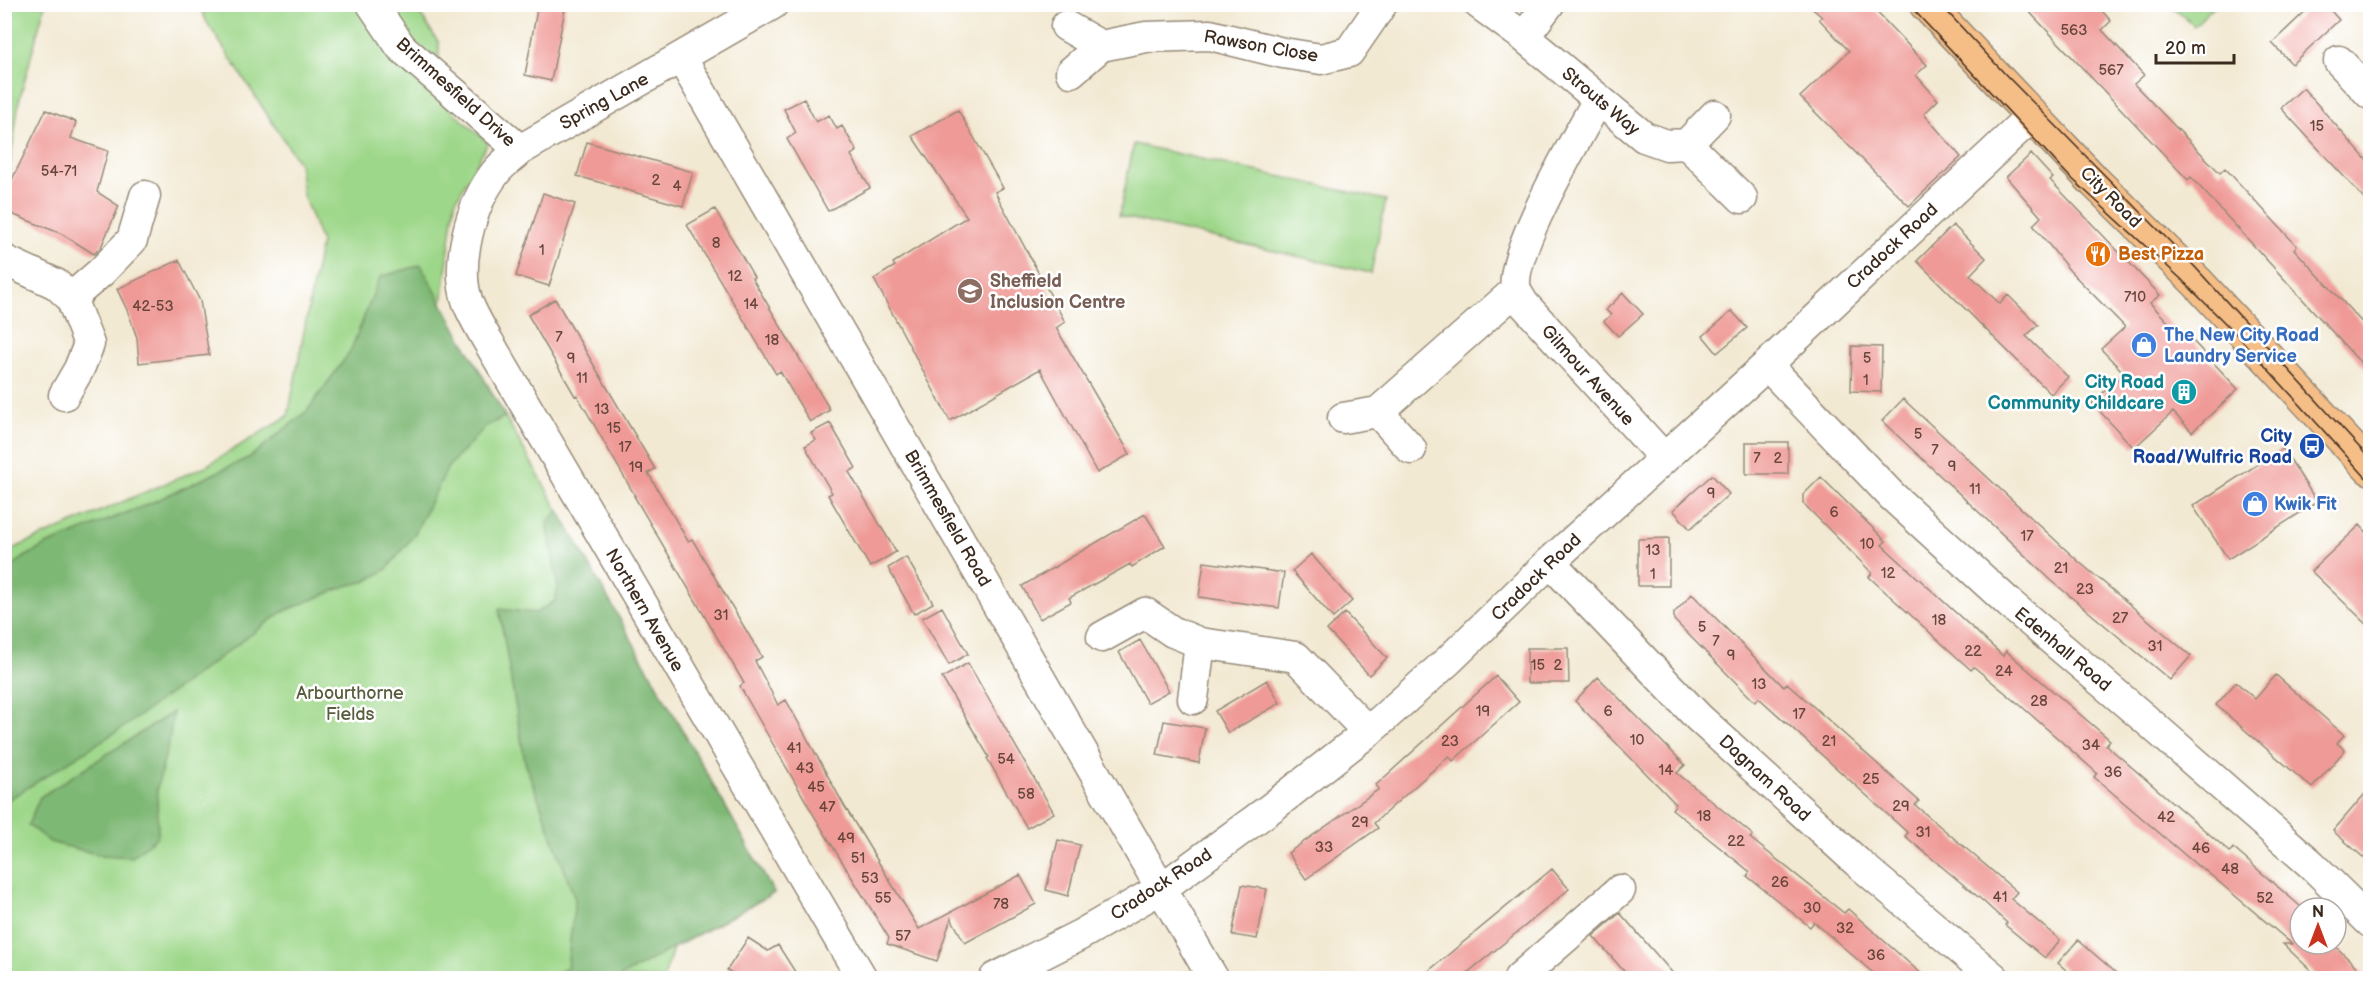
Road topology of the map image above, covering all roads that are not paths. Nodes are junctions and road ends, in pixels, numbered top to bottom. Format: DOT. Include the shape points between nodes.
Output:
graph roads {
  1 [pos="372,4"];
  2 [pos="773,4"];
  3 [pos="1382,4"];
  4 [pos="1479,4"];
  5 [pos="1549,4"];
  6 [pos="1926,4"];
  7 [pos="1066,26"];
  8 [pos="1524,37"];
  9 [pos="1101,46"];
  10 [pos="682,58"];
  11 [pos="2339,61"];
  12 [pos="1071,72"];
  13 [pos="2370,94"];
  14 [pos="1598,100"];
  15 [pos="1715,115"];
  16 [pos="2032,116"];
  17 [pos="1687,144"];
  18 [pos="520,150"];
  19 [pos="145,196"];
  20 [pos="1742,198"];
  21 [pos="468,231"];
  22 [pos="4,260"];
  23 [pos="1516,290"];
  24 [pos="71,298"];
  25 [pos="1767,365"];
  26 [pos="64,394"];
  27 [pos="1378,412"];
  28 [pos="1343,418"];
  29 [pos="1412,449"];
  30 [pos="1664,458"];
  31 [pos="2370,468"];
  32 [pos="1550,562"];
  33 [pos="1102,637"];
  34 [pos="1200,643"];
  35 [pos="1193,699"];
  36 [pos="1368,732"];
  37 [pos="1162,888"];
  38 [pos="1620,890"];
  39 [pos="2370,922"];
  40 [pos="862,978"];
  41 [pos="995,978"];
  42 [pos="1213,978"];
  43 [pos="1519,978"];
  44 [pos="1994,978"];
  1 -- 18 [label="street, Brimmesfield Drive" via="401,47"];
  2 -- 10 [label="street, Spring Lane"];
  3 -- 9 [label="street, Rawson Close" via="1351,65 1210,35 1146,36"];
  4 -- 8 [label="street, Strouts Way"];
  5 -- 8 [label="street"];
  6 -- 16 [label="main road, City Road"];
  7 -- 9 [label="street"];
  8 -- 14 [label="street, Strouts Way"];
  9 -- 12 [label="street, Rawson Close"];
  10 -- 18 [label="street, Spring Lane"];
  10 -- 37 [label="street, Brimmesfield Road"];
  11 -- 13 [label="street"];
  14 -- 17 [label="street, Strouts Way" via="1644,137 1667,145"];
  14 -- 23 [label="street" via="1551,183 1518,265"];
  15 -- 17 [label="street"];
  16 -- 25 [label="street, Cradock Road"];
  16 -- 31 [label="main road, City Road" via="2197,282"];
  17 -- 20 [label="street"];
  18 -- 21 [label="street, Spring Lane" via="496,172 477,204"];
  19 -- 24 [label="street" via="132,240"];
  21 -- 40 [label="street, Northern Avenue" via="463,280 468,303"];
  22 -- 24 [label="street" via="56,284"];
  23 -- 27 [label="street"];
  23 -- 30 [label="street, Gilmour Avenue" via="1522,303"];
  24 -- 26 [label="street" via="90,344"];
  25 -- 30 [label="street, Cradock Road"];
  25 -- 39 [label="street, Edenhall Road" via="1892,496 2010,604 2311,864"];
  27 -- 28 [label="street"];
  27 -- 29 [label="street"];
  30 -- 32 [label="street, Cradock Road"];
  32 -- 36 [label="street, Cradock Road"];
  32 -- 44 [label="street, Dagnam Road" via="1698,717 1857,862"];
  33 -- 34 [label="street" via="1145,613 1173,632"];
  34 -- 35 [label="street"];
  34 -- 36 [label="street" via="1296,657"];
  36 -- 37 [label="street, Cradock Road"];
  37 -- 41 [label="street, Cradock Road"];
  37 -- 42 [label="street, Brimmesfield Road"];
  38 -- 43 [label="street"];
}
